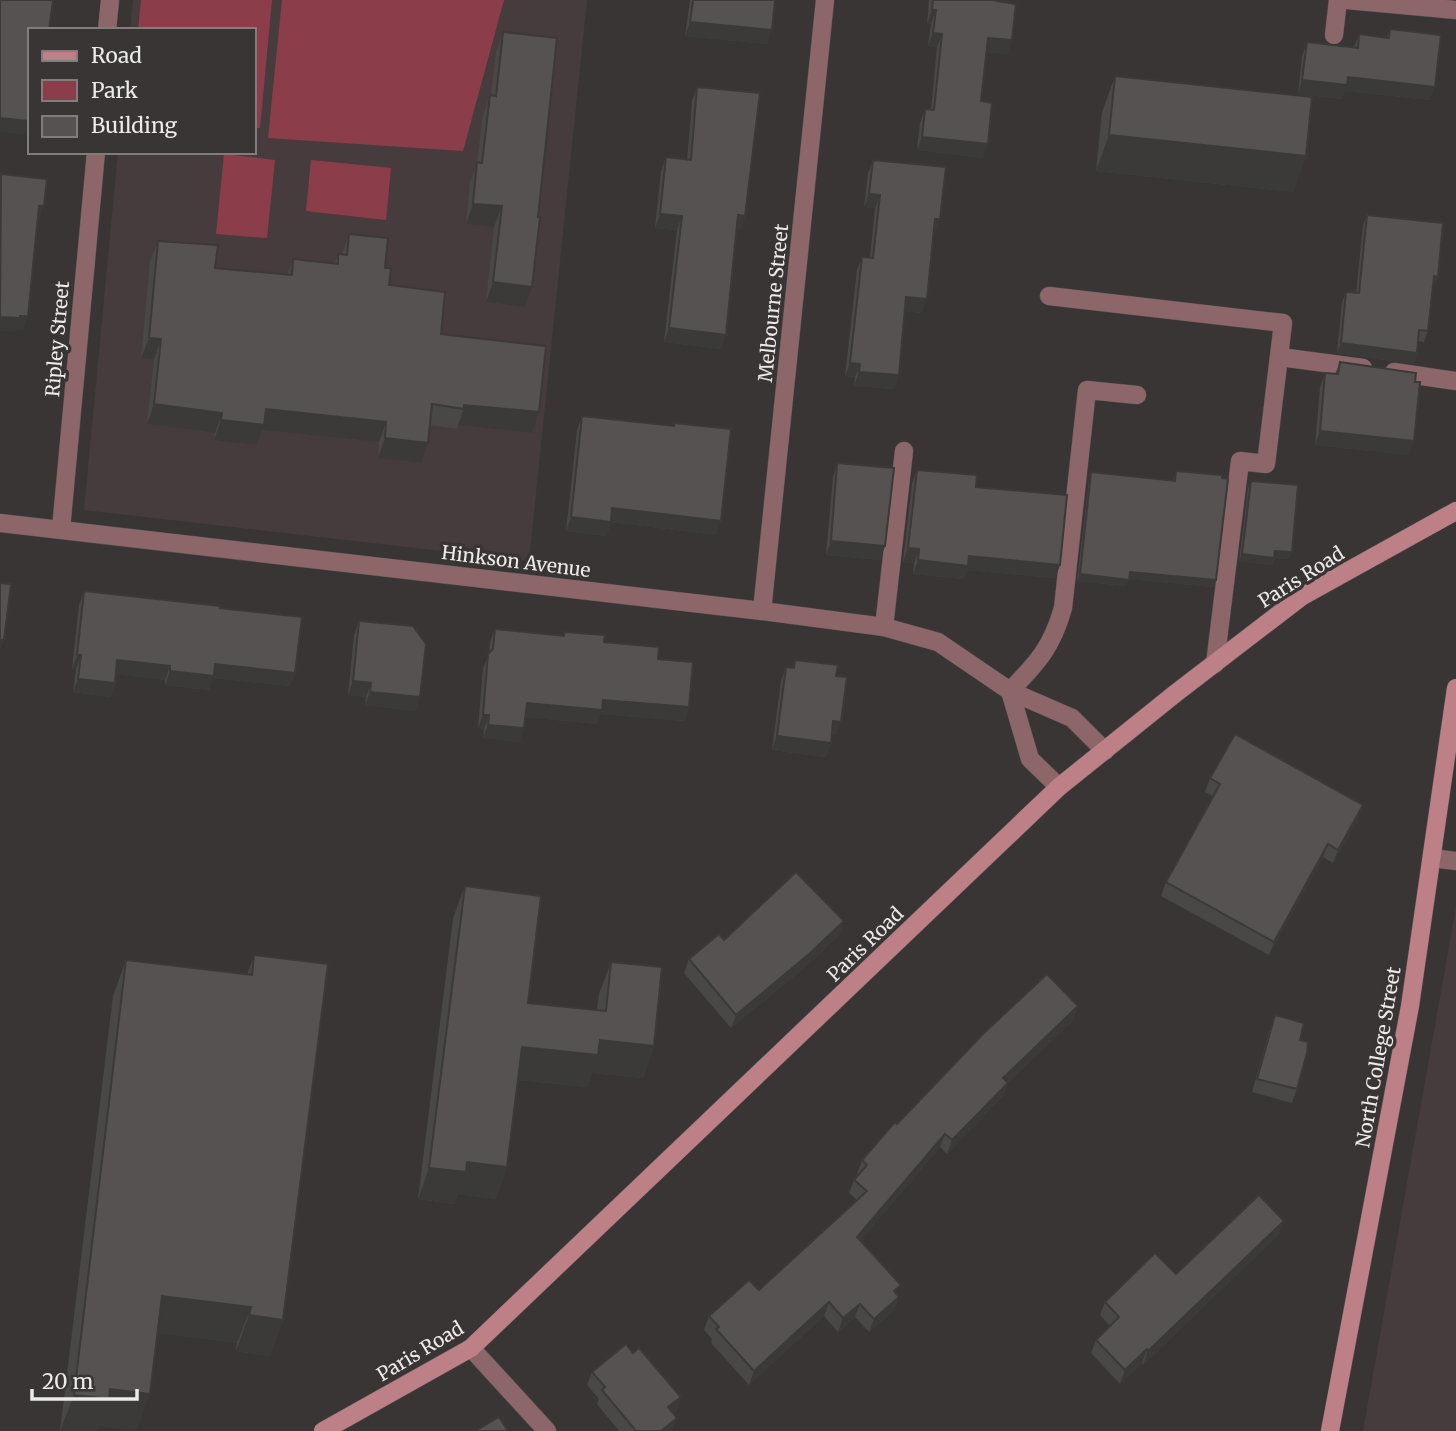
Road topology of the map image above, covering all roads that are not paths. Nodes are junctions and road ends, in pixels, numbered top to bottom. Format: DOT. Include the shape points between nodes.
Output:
graph roads {
  1 [pos="110,0"];
  2 [pos="825,0"];
  3 [pos="1338,0"];
  4 [pos="1347,0"];
  5 [pos="1456,10"];
  6 [pos="107,28"];
  7 [pos="1334,35"];
  8 [pos="96,154"];
  9 [pos="1049,296"];
  10 [pos="1280,357"];
  11 [pos="1456,381"];
  12 [pos="1137,395"];
  13 [pos="904,451"];
  14 [pos="1456,511"];
  15 [pos="0,523"];
  16 [pos="61,529"];
  17 [pos="762,611"];
  18 [pos="884,627"];
  19 [pos="1215,664"];
  20 [pos="1456,688"];
  21 [pos="1010,691"];
  22 [pos="1105,751"];
  23 [pos="1059,787"];
  24 [pos="1432,858"];
  25 [pos="1456,861"];
  26 [pos="471,1348"];
  27 [pos="323,1431"];
  28 [pos="547,1431"];
  29 [pos="1330,1431"];
  1 -- 6 [label="street"];
  2 -- 17 [label="street, Melbourne Street"];
  3 -- 7 [label="street"];
  4 -- 5 [label="street"];
  8 -- 16 [label="street, Ripley Street"];
  9 -- 10 [label="street" via="1283,323"];
  10 -- 11 [label="street"];
  10 -- 19 [label="street" via="1266,464 1240,461"];
  12 -- 21 [label="street" via="1087,390 1063,608 1055,635 1039,661"];
  13 -- 18 [label="street"];
  14 -- 19 [label="main road, Paris Road" via="1301,597"];
  15 -- 16 [label="street, Hinkson Avenue"];
  16 -- 17 [label="street, Hinkson Avenue"];
  17 -- 18 [label="street, Hinkson Avenue"];
  18 -- 21 [label="street, Hinkson Avenue" via="938,642"];
  19 -- 22 [label="main road, Paris Road"];
  20 -- 24 [label="main road, North College Street"];
  21 -- 22 [label="street, Hinkson Avenue" via="1072,718"];
  21 -- 23 [label="street" via="1030,759"];
  22 -- 23 [label="main road, Paris Road"];
  23 -- 26 [label="main road, Paris Road"];
  24 -- 25 [label="street"];
  24 -- 29 [label="main road, North College Street" via="1410,1006"];
  26 -- 27 [label="main road, Paris Road"];
  26 -- 28 [label="street"];
}
